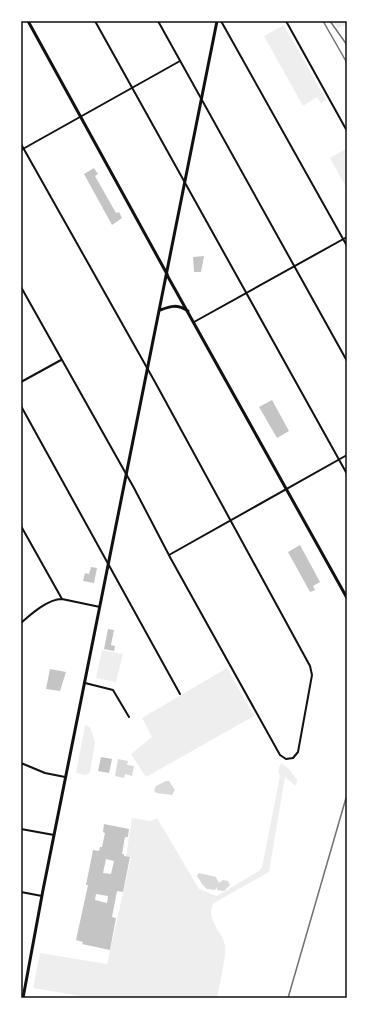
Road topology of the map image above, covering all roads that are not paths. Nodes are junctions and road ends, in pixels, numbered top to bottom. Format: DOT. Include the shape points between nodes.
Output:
graph roads {
  1 [pos="28,21"];
  2 [pos="95,21"];
  3 [pos="158,21"];
  4 [pos="217,21"];
  5 [pos="221,21"];
  6 [pos="286,21"];
  7 [pos="180,61"];
  8 [pos="132,88"];
  9 [pos="203,100"];
  10 [pos="80,116"];
  11 [pos="347,131"];
  12 [pos="21,144"];
  13 [pos="22,149"];
  14 [pos="186,184"];
  15 [pos="347,237"];
  16 [pos="343,239"];
  17 [pos="347,246"];
  18 [pos="295,266"];
  19 [pos="167,275"];
  20 [pos="21,287"];
  21 [pos="246,293"];
  22 [pos="160,310"];
  23 [pos="188,311"];
  24 [pos="194,322"];
  25 [pos="61,360"];
  26 [pos="347,361"];
  27 [pos="148,371"];
  28 [pos="21,382"];
  29 [pos="21,406"];
  30 [pos="347,455"];
  31 [pos="339,459"];
  32 [pos="347,474"];
  33 [pos="126,476"];
  34 [pos="287,489"];
  35 [pos="229,520"];
  36 [pos="21,526"];
  37 [pos="169,554"];
  38 [pos="108,565"];
  39 [pos="347,598"];
  40 [pos="62,599"];
  41 [pos="100,607"];
  42 [pos="21,623"];
  43 [pos="85,683"];
  44 [pos="180,694"];
  45 [pos="129,717"];
  46 [pos="21,763"];
  47 [pos="66,777"];
  48 [pos="21,829"];
  49 [pos="54,835"];
  50 [pos="21,892"];
  51 [pos="42,896"];
  52 [pos="23,998"];
  1 -- 10 [label="main road"];
  2 -- 8 [label="street"];
  3 -- 7 [label="street"];
  4 -- 9 [label="main road"];
  5 -- 16 [label="street"];
  6 -- 11 [label="street"];
  7 -- 8 [label="street"];
  7 -- 9 [label="street"];
  8 -- 10 [label="street"];
  8 -- 14 [label="street"];
  9 -- 14 [label="main road"];
  9 -- 18 [label="street"];
  10 -- 13 [label="street"];
  10 -- 19 [label="main road"];
  12 -- 13 [label="street"];
  13 -- 27 [label="street"];
  14 -- 19 [label="main road"];
  14 -- 21 [label="street"];
  15 -- 16 [label="street"];
  16 -- 17 [label="street"];
  16 -- 18 [label="street"];
  18 -- 21 [label="street"];
  18 -- 26 [label="street"];
  19 -- 22 [label="main road"];
  19 -- 23 [label="main road"];
  20 -- 25 [label="street"];
  21 -- 24 [label="street"];
  21 -- 31 [label="street"];
  22 -- 23 [label="main road" via="181,306"];
  22 -- 27 [label="main road"];
  23 -- 24 [label="main road"];
  24 -- 34 [label="main road"];
  25 -- 28 [label="street"];
  25 -- 33 [label="street"];
  27 -- 33 [label="main road"];
  27 -- 35 [label="street"];
  29 -- 38 [label="street"];
  30 -- 31 [label="street"];
  31 -- 32 [label="street"];
  31 -- 34 [label="street"];
  33 -- 37 [label="street"];
  33 -- 38 [label="main road"];
  34 -- 35 [label="street"];
  34 -- 39 [label="main road"];
  35 -- 37 [label="street"];
  35 -- 37 [label="street" via="312,671 298,752 290,759 280,755"];
  36 -- 40 [label="street"];
  38 -- 41 [label="main road"];
  38 -- 44 [label="street"];
  40 -- 41 [label="street"];
  40 -- 42 [label="street" via="33,612"];
  41 -- 43 [label="main road"];
  43 -- 45 [label="street" via="113,690"];
  43 -- 47 [label="main road"];
  46 -- 47 [label="street" via="45,773"];
  47 -- 49 [label="main road"];
  48 -- 49 [label="street"];
  49 -- 51 [label="main road"];
  50 -- 51 [label="street"];
  51 -- 52 [label="main road"];
}
